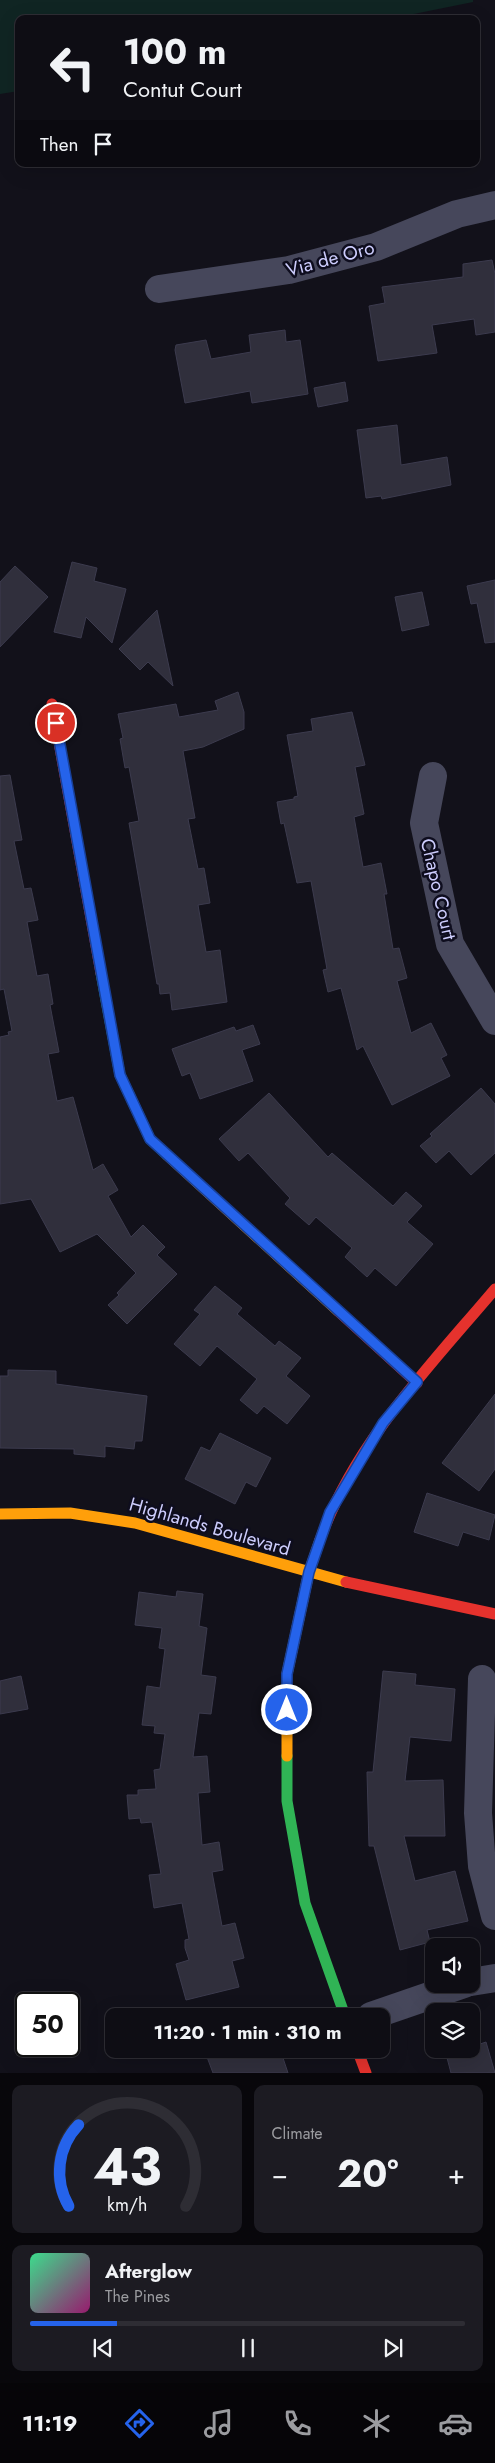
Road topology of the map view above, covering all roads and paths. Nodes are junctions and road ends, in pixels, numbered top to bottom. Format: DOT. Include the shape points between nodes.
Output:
graph roads {
  1 [pos="495,206"];
  2 [pos="158,289"];
  3 [pos="52,704"];
  4 [pos="433,776"];
  5 [pos="495,1021"];
  6 [pos="495,1289"];
  7 [pos="417,1382"];
  8 [pos="0,1514"];
  9 [pos="309,1572"];
  10 [pos="495,1614"];
  11 [pos="482,1679"];
  12 [pos="487,1813"];
  13 [pos="495,1916"];
  14 [pos="495,1978"];
  15 [pos="480,1980"];
  16 [pos="438,1993"];
  17 [pos="342,2008"];
  18 [pos="390,2009"];
  19 [pos="360,2058"];
  20 [pos="366,2073"];
  1 -- 2 [label="street, Via de Oro" via="457,214 376,247 288,270"];
  3 -- 7 [label="street" via="120,1075 150,1139"];
  4 -- 5 [label="street, Chapo Court" via="424,823 450,944"];
  6 -- 7 [label="street"];
  7 -- 9 [label="street" via="383,1423 330,1512"];
  8 -- 9 [label="street, Highlands Boulevard" via="73,1512 125,1519"];
  9 -- 10 [label="street, Highlands Boulevard"];
  9 -- 17 [label="street" via="287,1674 287,1801 305,1903"];
  11 -- 12 [label="street"];
  12 -- 13 [label="street" via="482,1866"];
  14 -- 15 [label="street"];
  16 -- 18 [label="street"];
  19 -- 20 [label="street"];
}
